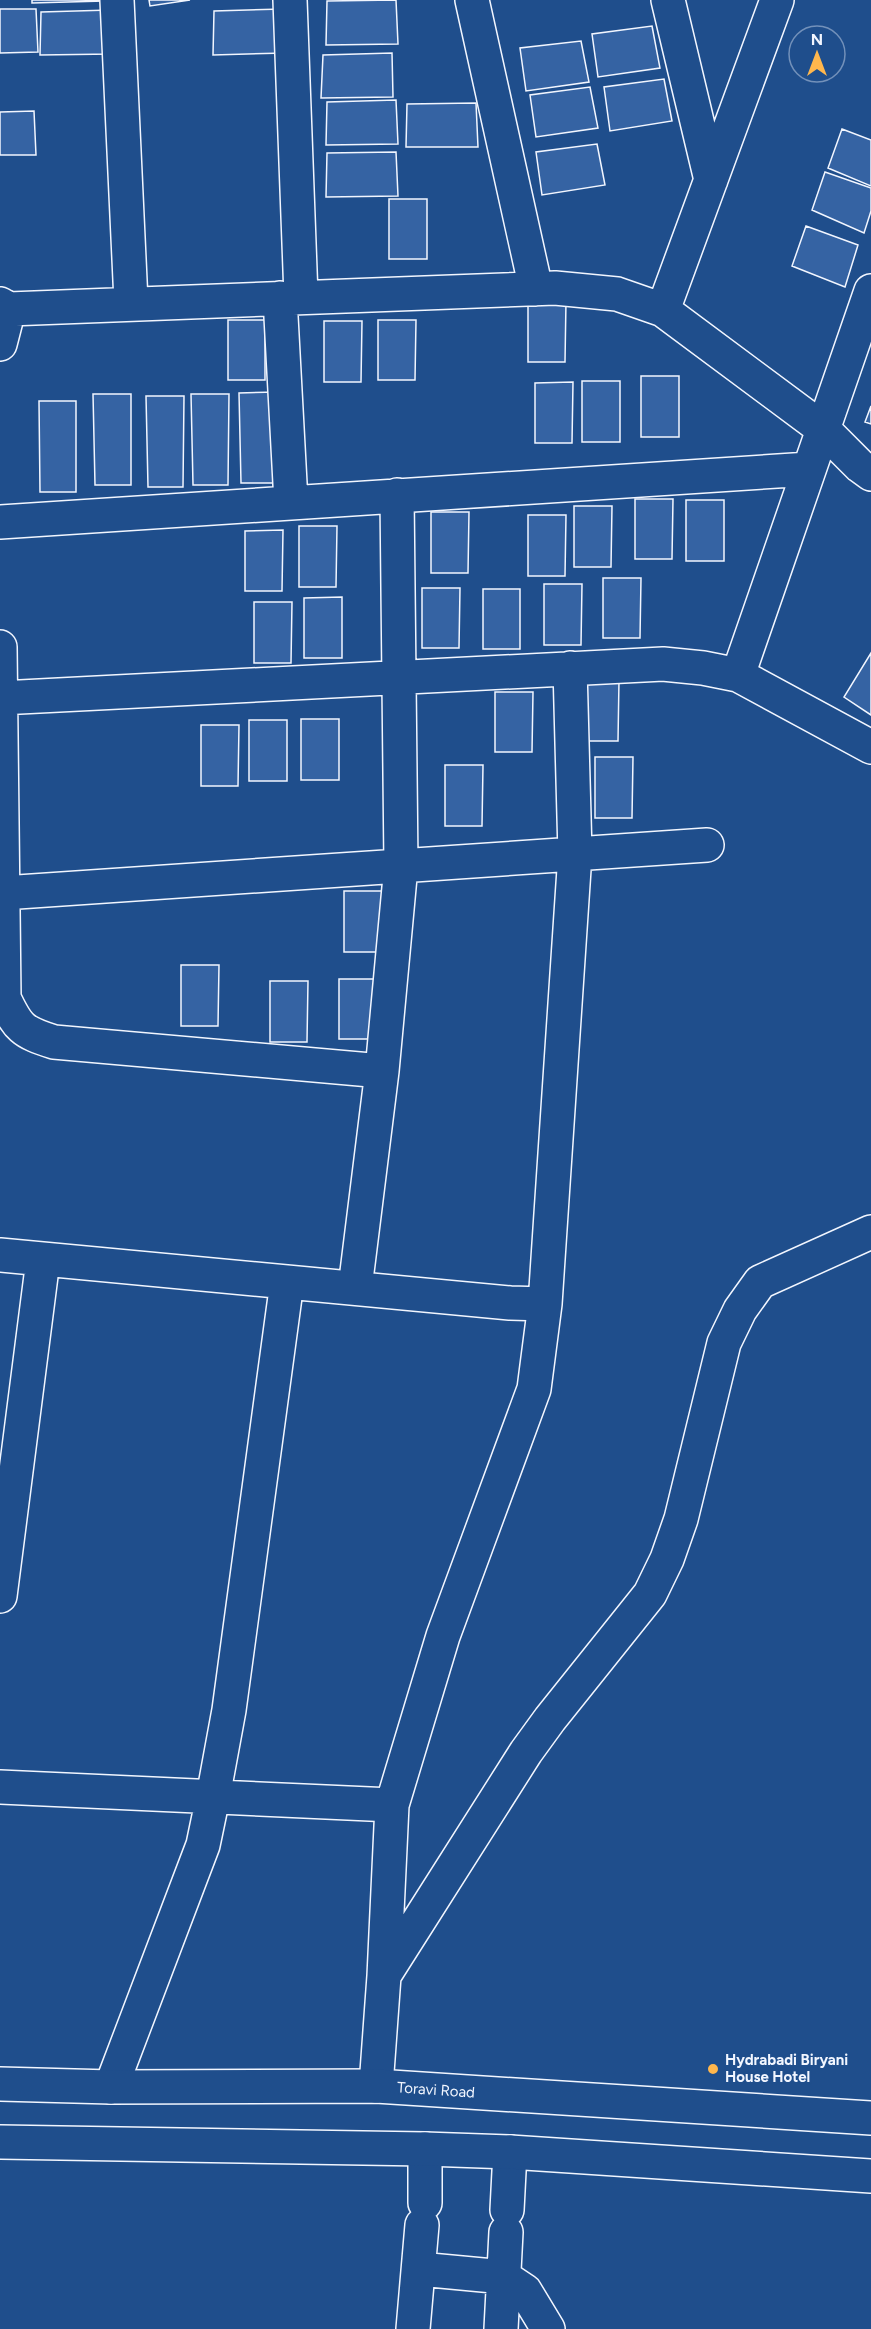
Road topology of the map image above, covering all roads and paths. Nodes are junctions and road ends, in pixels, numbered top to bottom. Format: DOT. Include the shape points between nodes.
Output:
graph roads {
  1 [pos="117,0"];
  2 [pos="290,0"];
  3 [pos="472,0"];
  4 [pos="668,0"];
  5 [pos="777,0"];
  6 [pos="711,180"];
  7 [pos="536,289"];
  8 [pos="871,291"];
  9 [pos="290,297"];
  10 [pos="131,302"];
  11 [pos="4,306"];
  12 [pos="663,310"];
  13 [pos="0,344"];
  14 [pos="823,429"];
  15 [pos="809,469"];
  16 [pos="871,474"];
  17 [pos="397,495"];
  18 [pos="291,502"];
  19 [pos="0,522"];
  20 [pos="0,646"];
  21 [pos="570,668"];
  22 [pos="738,675"];
  23 [pos="400,677"];
  24 [pos="1,698"];
  25 [pos="871,747"];
  26 [pos="707,845"];
  27 [pos="575,854"];
  28 [pos="401,866"];
  29 [pos="3,893"];
  30 [pos="382,1071"];
  31 [pos="871,1232"];
  32 [pos="0,1255"];
  33 [pos="43,1260"];
  34 [pos="287,1282"];
  35 [pos="355,1288"];
  36 [pos="545,1304"];
  37 [pos="0,1596"];
  38 [pos="0,1787"];
  39 [pos="213,1797"];
  40 [pos="392,1805"];
  41 [pos="384,1976"];
  42 [pos="0,2084"];
  43 [pos="376,2086"];
  44 [pos="111,2087"];
  45 [pos="871,2118"];
  46 [pos="0,2142"];
  47 [pos="425,2149"];
  48 [pos="510,2152"];
  49 [pos="871,2176"];
  50 [pos="419,2269"];
  51 [pos="504,2277"];
  52 [pos="413,2329"];
  53 [pos="501,2329"];
  54 [pos="548,2329"];
  1 -- 10 [label="main road"];
  2 -- 9 [label="main road"];
  3 -- 7 [label="main road"];
  4 -- 6 [label="main road"];
  5 -- 6 [label="main road"];
  6 -- 12 [label="main road"];
  7 -- 9 [label="main road"];
  7 -- 12 [label="main road" via="617,294"];
  8 -- 14 [label="main road"];
  9 -- 10 [label="main road"];
  9 -- 18 [label="main road"];
  10 -- 11 [label="main road"];
  11 -- 13 [label="main road"];
  12 -- 14 [label="main road"];
  14 -- 15 [label="main road"];
  14 -- 16 [label="main road"];
  15 -- 17 [label="main road"];
  15 -- 22 [label="main road"];
  17 -- 18 [label="main road"];
  17 -- 23 [label="main road"];
  18 -- 19 [label="main road"];
  20 -- 24 [label="main road"];
  21 -- 22 [label="main road" via="663,664"];
  21 -- 23 [label="main road"];
  21 -- 27 [label="main road"];
  22 -- 25 [label="main road"];
  23 -- 24 [label="main road"];
  23 -- 28 [label="main road"];
  24 -- 29 [label="main road"];
  26 -- 27 [label="main road"];
  27 -- 28 [label="main road"];
  27 -- 36 [label="main road"];
  28 -- 29 [label="main road"];
  28 -- 30 [label="main road"];
  29 -- 30 [label="main road" via="4,998 16,1023 32,1035 54,1042"];
  30 -- 35 [label="main road"];
  31 -- 41 [label="main road" via="760,1282 740,1310 724,1343 681,1520 668,1559 650,1594 526,1752"];
  32 -- 33 [label="main road"];
  33 -- 34 [label="main road"];
  33 -- 37 [label="main road"];
  34 -- 35 [label="main road"];
  34 -- 39 [label="main road" via="229,1710"];
  35 -- 36 [label="main road"];
  36 -- 40 [label="main road" via="534,1389 443,1636"];
  38 -- 39 [label="main road"];
  39 -- 40 [label="main road"];
  39 -- 44 [label="main road" via="203,1845"];
  40 -- 41 [label="main road"];
  41 -- 43 [label="main road"];
  42 -- 44 [label="main road, Toravi Road"];
  43 -- 44 [label="main road, Toravi Road"];
  43 -- 45 [label="main road, Toravi Road"];
  46 -- 47 [label="main road"];
  47 -- 48 [label="main road"];
  47 -- 50 [label="main road"];
  48 -- 49 [label="main road"];
  48 -- 51 [label="main road"];
  50 -- 51 [label="main road"];
  50 -- 52 [label="main road"];
  51 -- 53 [label="main road"];
  51 -- 54 [label="main road" via="525,2291"];
}
